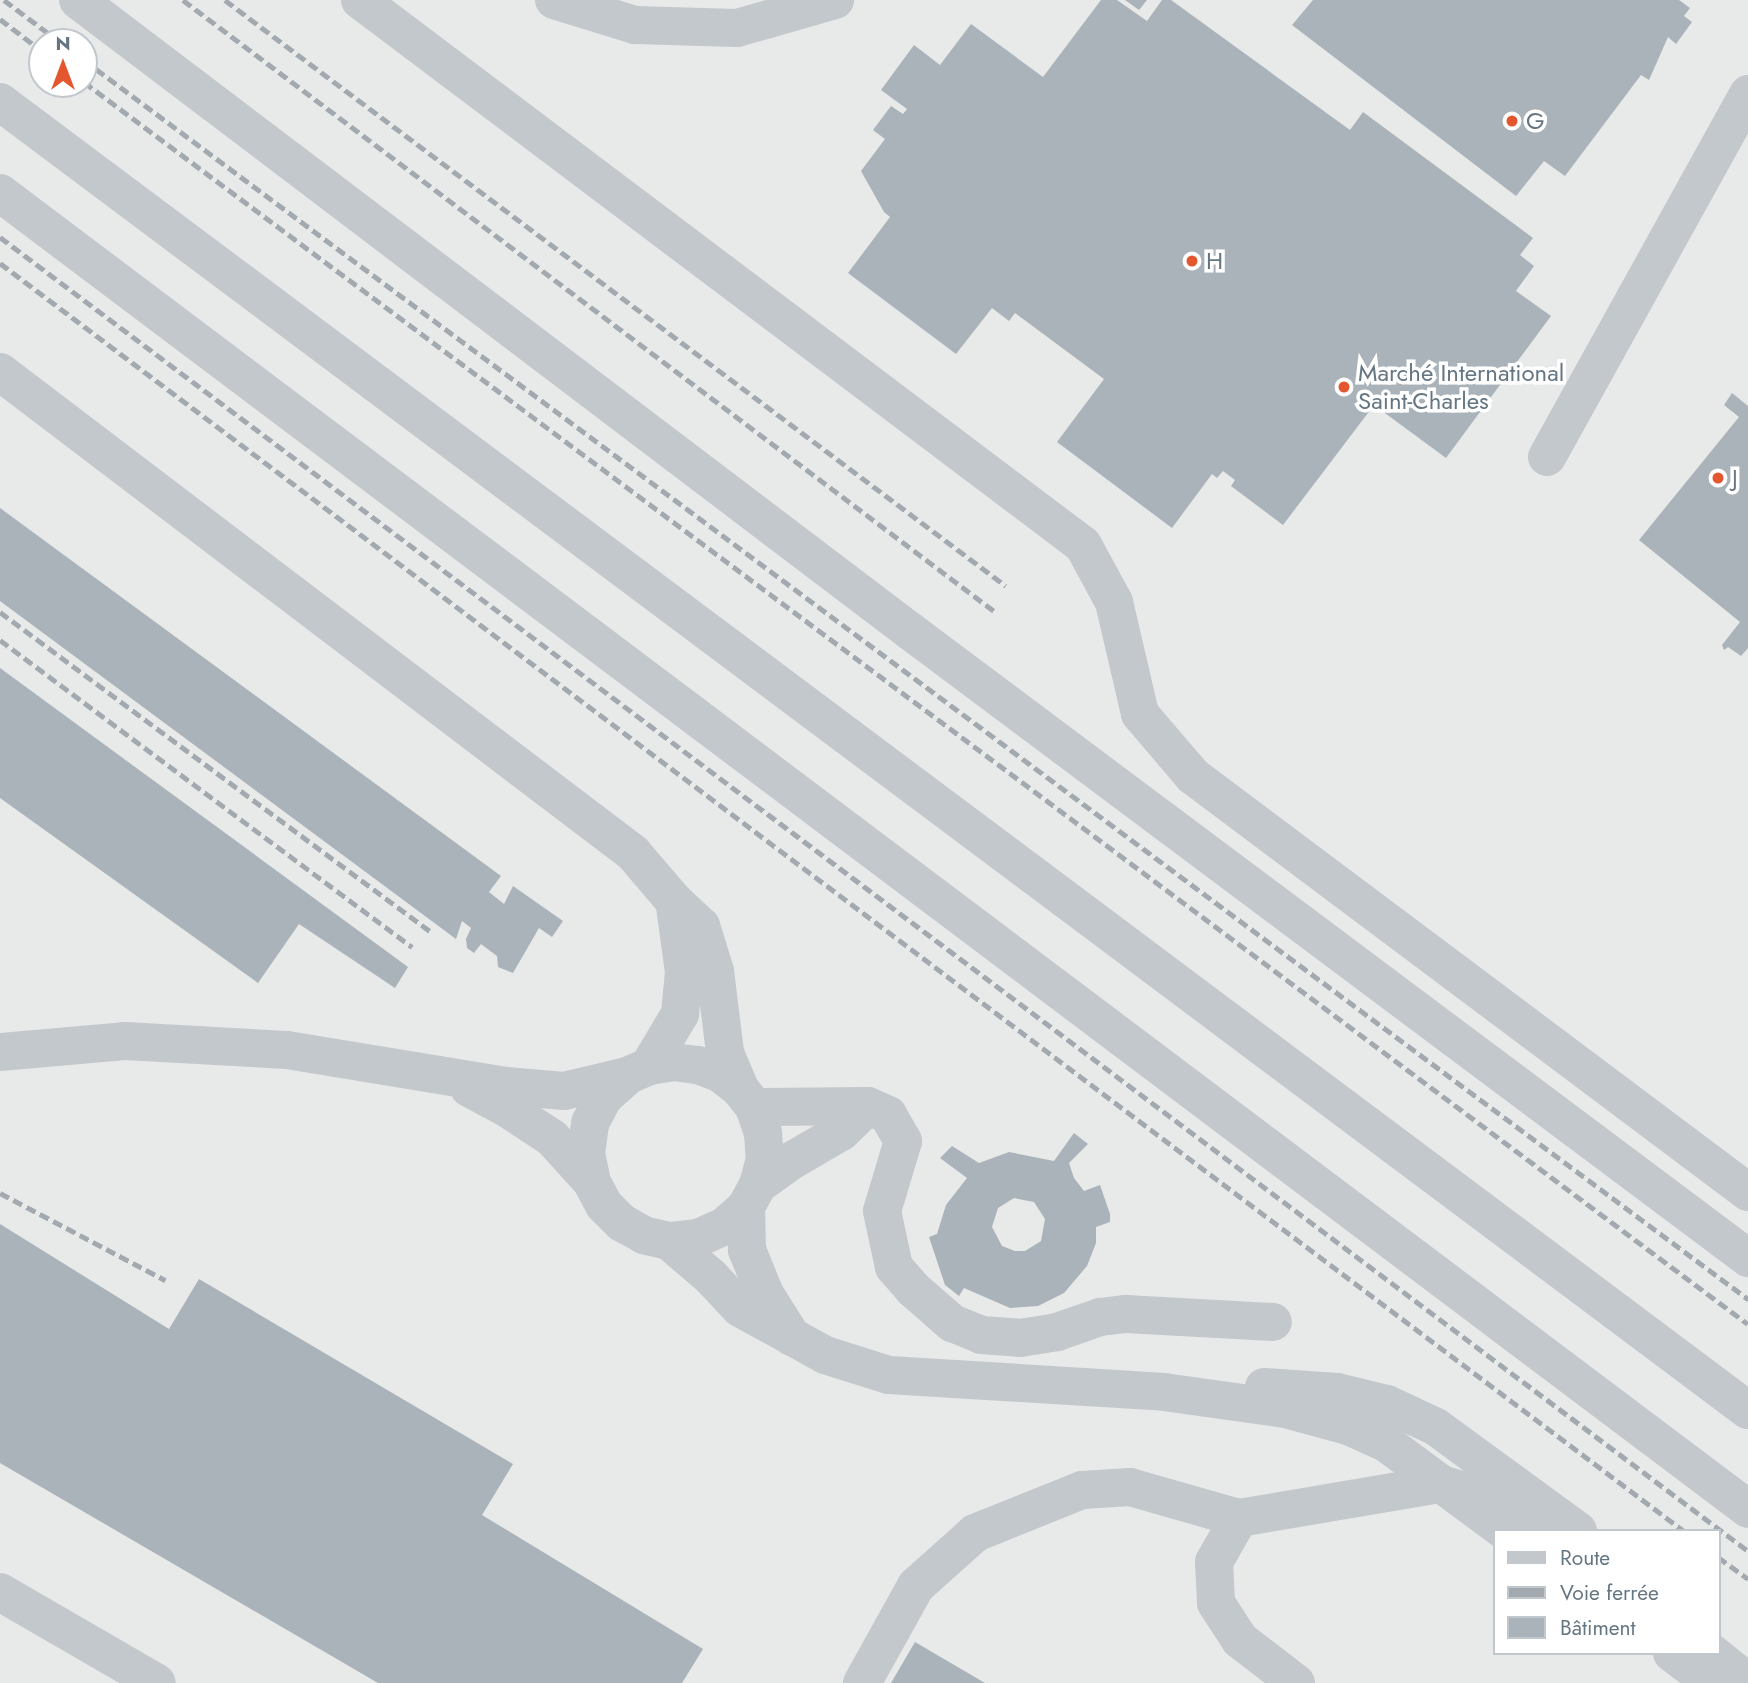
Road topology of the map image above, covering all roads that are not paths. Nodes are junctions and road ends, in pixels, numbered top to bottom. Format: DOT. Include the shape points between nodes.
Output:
graph roads {
  1 [pos="78,0"];
  2 [pos="360,0"];
  3 [pos="554,0"];
  4 [pos="835,0"];
  5 [pos="1748,94"];
  6 [pos="0,102"];
  7 [pos="0,193"];
  8 [pos="0,372"];
  9 [pos="1547,457"];
  10 [pos="674,901"];
  11 [pos="0,1052"];
  12 [pos="638,1071"];
  13 [pos="445,1076"];
  14 [pos="747,1098"];
  15 [pos="868,1106"];
  16 [pos="592,1182"];
  17 [pos="1748,1192"];
  18 [pos="752,1196"];
  19 [pos="670,1241"];
  20 [pos="1748,1258"];
  21 [pos="1273,1322"];
  22 [pos="795,1342"];
  23 [pos="1164,1392"];
  24 [pos="1748,1410"];
  25 [pos="1441,1484"];
  26 [pos="1748,1508"];
  27 [pos="1239,1518"];
  28 [pos="1502,1529"];
  29 [pos="1543,1529"];
  30 [pos="1575,1529"];
  31 [pos="0,1592"];
  32 [pos="1720,1641"];
  33 [pos="1675,1655"];
  34 [pos="1714,1655"];
  35 [pos="1748,1666"];
  36 [pos="1748,1682"];
  37 [pos="158,1683"];
  38 [pos="862,1683"];
  39 [pos="1296,1683"];
  40 [pos="1712,1683"];
  1 -- 20 [label="street"];
  2 -- 17 [label="street" via="1083,545 1114,602 1140,714 1193,776"];
  3 -- 4 [label="street" via="635,25 737,28"];
  5 -- 9 [label="street"];
  6 -- 24 [label="street"];
  7 -- 26 [label="street"];
  8 -- 10 [label="street" via="633,853"];
  10 -- 12 [label="street" via="684,972 680,1014"];
  10 -- 14 [label="street" via="701,926 715,971 725,1053"];
  11 -- 13 [label="street" via="125,1041 287,1050"];
  12 -- 13 [label="street" via="564,1091"];
  12 -- 14 [label="street" via="673,1062 698,1065 721,1074"];
  12 -- 16 [label="street" via="604,1097 590,1123 586,1153"];
  13 -- 16 [label="street" via="552,1138"];
  14 -- 15 [label="street"];
  14 -- 18 [label="street" via="763,1133 765,1160"];
  15 -- 18 [label="street" via="841,1132 791,1161"];
  15 -- 21 [label="street" via="888,1115 903,1141 882,1211 894,1267 951,1323 981,1335 1020,1338 1126,1314"];
  16 -- 19 [label="street" via="604,1205 622,1223"];
  18 -- 19 [label="street" via="725,1226 698,1237"];
  18 -- 22 [label="street" via="747,1250 765,1294"];
  19 -- 22 [label="street" via="740,1308"];
  22 -- 23 [label="street" via="889,1376"];
  23 -- 25 [label="street" via="1285,1409 1348,1426 1386,1443"];
  23 -- 30 [label="street" via="1287,1386 1387,1404 1436,1427"];
  25 -- 27 [label="street"];
  25 -- 28 [label="street"];
  25 -- 29 [label="street" via="1500,1501"];
  27 -- 38 [label="street" via="1130,1487 1094,1489 975,1533 916,1586"];
  27 -- 39 [label="street" via="1214,1562 1216,1604 1240,1640"];
  31 -- 37 [label="street"];
  32 -- 35 [label="street"];
  33 -- 40 [label="street"];
  34 -- 36 [label="street"];
}
